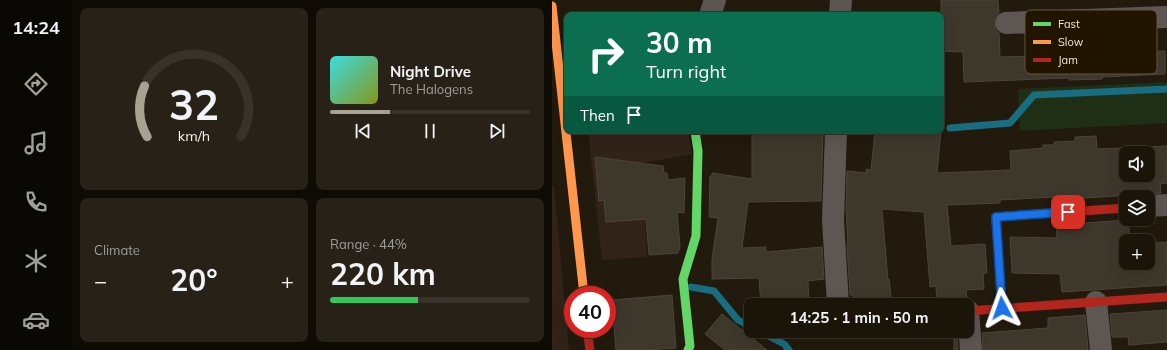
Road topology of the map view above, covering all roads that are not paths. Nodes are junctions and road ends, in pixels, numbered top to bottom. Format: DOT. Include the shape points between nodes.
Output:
graph roads {
  1 [pos="715,0"];
  2 [pos="841,0"];
  3 [pos="552,6"];
  4 [pos="711,12"];
  5 [pos="840,12"];
  6 [pos="1157,17"];
  7 [pos="1167,17"];
  8 [pos="1025,22"];
  9 [pos="1006,23"];
  10 [pos="560,89"];
  11 [pos="564,123"];
  12 [pos="565,134"];
  13 [pos="695,134"];
  14 [pos="836,134"];
  15 [pos="1167,205"];
  16 [pos="1155,206"];
  17 [pos="1119,208"];
  18 [pos="583,286"];
  19 [pos="1167,297"];
  20 [pos="838,298"];
  21 [pos="1096,302"];
  22 [pos="1002,308"];
  23 [pos="974,310"];
  24 [pos="588,338"];
  25 [pos="970,338"];
  26 [pos="590,350"];
  27 [pos="688,350"];
  28 [pos="971,350"];
  29 [pos="1101,350"];
  1 -- 4 [label="street"];
  2 -- 5 [label="street"];
  3 -- 10 [label="street"];
  6 -- 7 [label="street"];
  8 -- 9 [label="street"];
  10 -- 11 [label="street"];
  12 -- 18 [label="street"];
  13 -- 27 [label="street" via="698,151 696,236 683,278 690,346"];
  14 -- 20 [label="street" via="833,220"];
  15 -- 16 [label="street"];
  17 -- 22 [label="street" via="996,217"];
  19 -- 21 [label="street"];
  21 -- 22 [label="street"];
  21 -- 29 [label="street"];
  22 -- 23 [label="street"];
  24 -- 26 [label="street"];
  25 -- 28 [label="street"];
}
